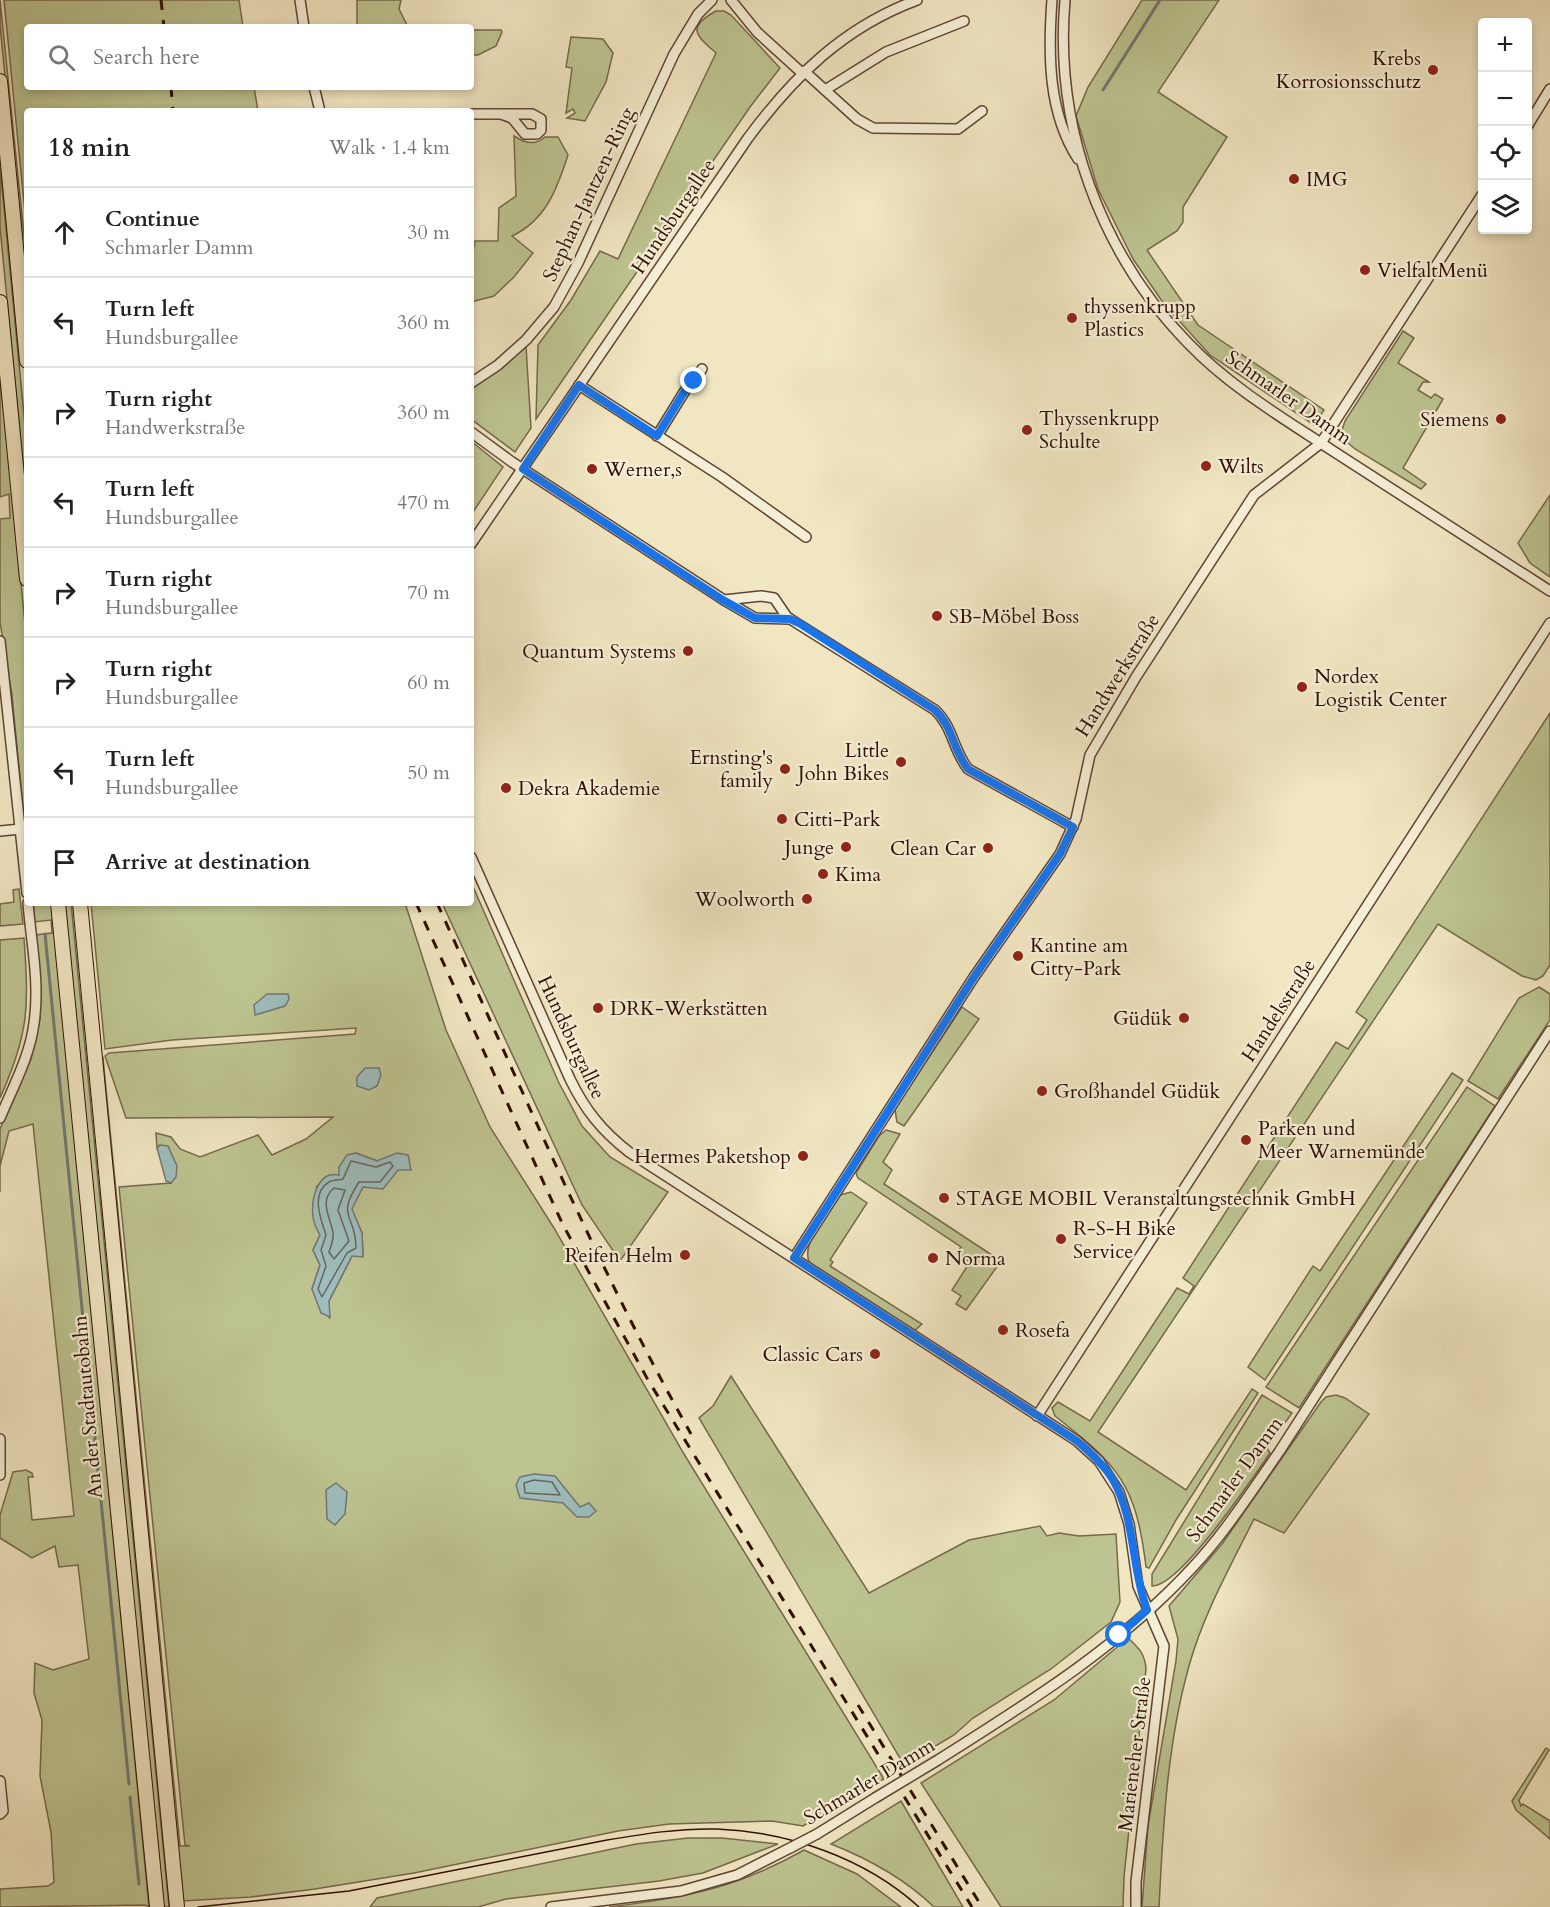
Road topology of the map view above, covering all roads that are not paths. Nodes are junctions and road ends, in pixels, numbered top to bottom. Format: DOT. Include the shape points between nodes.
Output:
graph roads {
  1 [pos="300,0"];
  2 [pos="712,0"];
  3 [pos="731,0"];
  4 [pos="917,0"];
  5 [pos="1052,0"];
  6 [pos="1065,0"];
  7 [pos="964,21"];
  8 [pos="304,24"];
  9 [pos="803,72"];
  10 [pos="0,81"];
  11 [pos="1550,89"];
  12 [pos="315,90"];
  13 [pos="825,90"];
  14 [pos="319,108"];
  15 [pos="982,111"];
  16 [pos="474,114"];
  17 [pos="501,114"];
  18 [pos="1532,117"];
  19 [pos="1081,163"];
  20 [pos="1478,201"];
  21 [pos="0,302"];
  22 [pos="24,330"];
  23 [pos="702,369"];
  24 [pos="474,381"];
  25 [pos="579,385"];
  26 [pos="474,434"];
  27 [pos="657,436"];
  28 [pos="1321,443"];
  29 [pos="523,469"];
  30 [pos="806,537"];
  31 [pos="474,540"];
  32 [pos="24,548"];
  33 [pos="1550,591"];
  34 [pos="723,600"];
  35 [pos="790,619"];
  36 [pos="1550,623"];
  37 [pos="0,641"];
  38 [pos="1,657"];
  39 [pos="1073,827"];
  40 [pos="21,829"];
  41 [pos="0,831"];
  42 [pos="24,861"];
  43 [pos="474,864"];
  44 [pos="28,906"];
  45 [pos="58,906"];
  46 [pos="80,906"];
  47 [pos="1550,1031"];
  48 [pos="0,1118"];
  49 [pos="794,1258"];
  50 [pos="1037,1416"];
  51 [pos="0,1439"];
  52 [pos="1,1461"];
  53 [pos="0,1475"];
  54 [pos="1147,1610"];
  55 [pos="0,1781"];
  56 [pos="0,1814"];
  57 [pos="157,1907"];
  58 [pos="177,1907"];
  59 [pos="551,1907"];
  60 [pos="1136,1907"];
  1 -- 8 [label="street"];
  2 -- 24 [label="street, Stephan-Jantzen-Ring" via="698,14 679,46 554,307 531,336"];
  3 -- 9 [label="street" via="757,32"];
  4 -- 9 [label="street, Hundsburgallee" via="856,29"];
  5 -- 19 [label="street, Schmarler Damm" via="1050,53 1055,102 1066,141"];
  6 -- 19 [label="street, Schmarler Damm" via="1066,75"];
  7 -- 13 [label="street" via="886,52"];
  9 -- 13 [label="street"];
  9 -- 25 [label="street, Hundsburgallee" via="748,138"];
  10 -- 22 [label="highway"];
  11 -- 18 [label="street"];
  12 -- 14 [label="street"];
  13 -- 15 [label="street" via="873,128 958,129"];
  16 -- 17 [label="street"];
  19 -- 28 [label="street, Schmarler Damm" via="1112,238 1163,315 1188,344 1228,379"];
  20 -- 28 [label="street, Handwerkstraße"];
  21 -- 32 [label="highway"];
  23 -- 27 [label="street"];
  25 -- 27 [label="street"];
  25 -- 29 [label="street, Hundsburgallee"];
  26 -- 29 [label="street"];
  27 -- 30 [label="street"];
  28 -- 33 [label="street, Schmarler Damm"];
  28 -- 39 [label="street, Handwerkstraße" via="1254,495 1148,657 1095,743"];
  29 -- 31 [label="street, Hundsburgallee"];
  29 -- 34 [label="street"];
  34 -- 35 [label="street" via="755,618"];
  34 -- 35 [label="street" via="770,597"];
  35 -- 39 [label="street" via="935,710 948,726 958,756 968,769"];
  36 -- 50 [label="street, Handelsstraße"];
  37 -- 38 [label="street"];
  38 -- 40 [label="street"];
  39 -- 49 [label="street, Handwerkstraße" via="1055,861 974,977"];
  40 -- 41 [label="street"];
  40 -- 42 [label="street"];
  43 -- 49 [label="street, Hundsburgallee" via="570,1079 590,1115 629,1152"];
  44 -- 48 [label="street" via="34,1024 26,1056"];
  45 -- 57 [label="highway, An der Stadtautobahn"];
  46 -- 58 [label="highway, An der Stadtautobahn"];
  47 -- 54 [label="street, Schmarler Damm" via="1232,1520 1191,1569"];
  49 -- 50 [label="street, Hundsburgallee"];
  50 -- 54 [label="street, Hundsburgallee" via="1077,1441 1112,1478 1125,1509 1138,1586"];
  51 -- 52 [label="street"];
  52 -- 53 [label="street"];
  54 -- 59 [label="street, Schmarler Damm, bridge" via="1082,1665 938,1760 817,1834 736,1875 681,1890"];
  54 -- 60 [label="street, Marieneher Straße" via="1163,1637 1164,1653"];
  55 -- 56 [label="street"];
}
